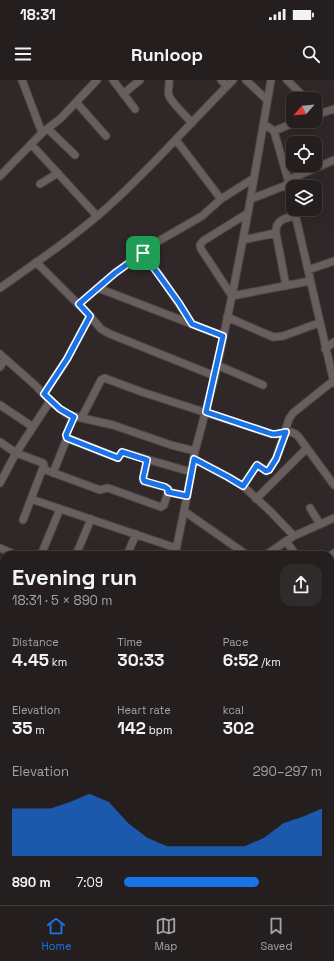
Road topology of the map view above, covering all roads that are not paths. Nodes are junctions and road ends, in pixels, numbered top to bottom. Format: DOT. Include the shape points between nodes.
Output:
graph roads {
  1 [pos="22,80"];
  2 [pos="97,80"];
  3 [pos="113,80"];
  4 [pos="140,80"];
  5 [pos="169,80"];
  6 [pos="221,80"];
  7 [pos="233,80"];
  8 [pos="246,80"];
  9 [pos="271,80"];
  10 [pos="287,80"];
  11 [pos="227,86"];
  12 [pos="299,92"];
  13 [pos="123,94"];
  14 [pos="267,100"];
  15 [pos="76,102"];
  16 [pos="135,109"];
  17 [pos="334,109"];
  18 [pos="322,114"];
  19 [pos="192,123"];
  20 [pos="264,124"];
  21 [pos="286,126"];
  22 [pos="45,131"];
  23 [pos="274,131"];
  24 [pos="106,136"];
  25 [pos="176,140"];
  26 [pos="31,144"];
  27 [pos="75,155"];
  28 [pos="334,160"];
  29 [pos="58,173"];
  30 [pos="0,176"];
  31 [pos="254,178"];
  32 [pos="288,180"];
  33 [pos="293,180"];
  34 [pos="286,183"];
  35 [pos="40,184"];
  36 [pos="221,199"];
  37 [pos="251,199"];
  38 [pos="248,213"];
  39 [pos="97,216"];
  40 [pos="288,216"];
  41 [pos="295,216"];
  42 [pos="276,233"];
  43 [pos="243,240"];
  44 [pos="143,253"];
  45 [pos="334,261"];
  46 [pos="36,262"];
  47 [pos="308,270"];
  48 [pos="310,281"];
  49 [pos="286,286"];
  50 [pos="0,288"];
  51 [pos="98,288"];
  52 [pos="232,296"];
  53 [pos="79,304"];
  54 [pos="90,316"];
  55 [pos="227,317"];
  56 [pos="320,323"];
  57 [pos="192,324"];
  58 [pos="223,336"];
  59 [pos="334,342"];
  60 [pos="325,349"];
  61 [pos="3,356"];
  62 [pos="217,365"];
  63 [pos="0,367"];
  64 [pos="215,376"];
  65 [pos="334,382"];
  66 [pos="263,385"];
  67 [pos="44,394"];
  68 [pos="50,401"];
  69 [pos="0,405"];
  70 [pos="206,412"];
  71 [pos="74,417"];
  72 [pos="82,417"];
  73 [pos="32,427"];
  74 [pos="286,432"];
  75 [pos="67,438"];
  76 [pos="0,442"];
  77 [pos="307,448"];
  78 [pos="195,451"];
  79 [pos="16,453"];
  80 [pos="194,459"];
  81 [pos="147,460"];
  82 [pos="43,469"];
  83 [pos="191,472"];
  84 [pos="53,473"];
  85 [pos="0,483"];
  86 [pos="334,485"];
  87 [pos="243,486"];
  88 [pos="168,492"];
  89 [pos="187,496"];
  90 [pos="256,498"];
  91 [pos="31,499"];
  92 [pos="310,508"];
  93 [pos="60,509"];
  94 [pos="184,511"];
  95 [pos="334,518"];
  96 [pos="91,519"];
  97 [pos="23,520"];
  98 [pos="320,524"];
  99 [pos="136,534"];
  100 [pos="294,536"];
  101 [pos="286,541"];
  102 [pos="43,551"];
  103 [pos="78,551"];
  104 [pos="129,551"];
  105 [pos="176,551"];
  106 [pos="241,551"];
  107 [pos="272,551"];
  108 [pos="293,551"];
  1 -- 22 [label="street"];
  2 -- 15 [label="street"];
  3 -- 13 [label="street"];
  4 -- 13 [label="street"];
  5 -- 19 [label="street" via="170,97"];
  6 -- 11 [label="street"];
  7 -- 11 [label="street"];
  8 -- 14 [label="street"];
  9 -- 14 [label="street"];
  10 -- 12 [label="street"];
  11 -- 19 [label="street"];
  13 -- 16 [label="street"];
  14 -- 20 [label="street"];
  15 -- 22 [label="street"];
  15 -- 24 [label="street"];
  17 -- 18 [label="street"];
  19 -- 25 [label="street"];
  20 -- 23 [label="street"];
  20 -- 31 [label="street"];
  21 -- 23 [label="street"];
  22 -- 26 [label="street"];
  22 -- 27 [label="street"];
  23 -- 32 [label="street"];
  25 -- 36 [label="street"];
  25 -- 39 [label="street"];
  26 -- 29 [label="street"];
  26 -- 30 [label="street"];
  28 -- 33 [label="street"];
  29 -- 35 [label="street"];
  29 -- 39 [label="street"];
  31 -- 36 [label="street"];
  31 -- 37 [label="street"];
  34 -- 37 [label="street"];
  36 -- 44 [label="street" via="202,216"];
  37 -- 38 [label="street"];
  38 -- 43 [label="street"];
  38 -- 52 [label="street" via="200,245"];
  39 -- 46 [label="street"];
  40 -- 42 [label="street" via="276,226"];
  41 -- 47 [label="street"];
  42 -- 43 [label="street"];
  42 -- 49 [label="street"];
  43 -- 52 [label="street"];
  44 -- 51 [label="street"];
  44 -- 57 [label="street"];
  45 -- 47 [label="street"];
  46 -- 50 [label="street"];
  46 -- 53 [label="street"];
  47 -- 48 [label="street"];
  48 -- 49 [label="street"];
  48 -- 56 [label="street"];
  49 -- 52 [label="street"];
  51 -- 53 [label="street"];
  51 -- 57 [label="street"];
  52 -- 55 [label="street"];
  53 -- 54 [label="street"];
  54 -- 64 [label="street" via="101,329 110,334"];
  54 -- 67 [label="street" via="67,359"];
  55 -- 56 [label="street" via="273,337"];
  55 -- 58 [label="street"];
  56 -- 60 [label="street"];
  57 -- 58 [label="street"];
  58 -- 62 [label="street"];
  59 -- 60 [label="street"];
  60 -- 65 [label="street"];
  61 -- 63 [label="street"];
  61 -- 67 [label="street"];
  62 -- 64 [label="street"];
  62 -- 66 [label="street"];
  64 -- 70 [label="street"];
  65 -- 74 [label="street" via="293,413"];
  67 -- 68 [label="street"];
  68 -- 71 [label="street"];
  68 -- 73 [label="street"];
  69 -- 73 [label="street"];
  70 -- 72 [label="street" via="146,394 105,378"];
  70 -- 74 [label="street" via="272,434"];
  70 -- 78 [label="street"];
  71 -- 72 [label="street"];
  71 -- 75 [label="street"];
  72 -- 78 [label="street"];
  73 -- 79 [label="street"];
  74 -- 77 [label="street" via="294,432"];
  74 -- 87 [label="street" via="269,470 266,471 257,465"];
  75 -- 81 [label="street" via="118,458 122,452"];
  75 -- 84 [label="street"];
  76 -- 79 [label="street"];
  77 -- 86 [label="street"];
  77 -- 90 [label="street"];
  78 -- 80 [label="street"];
  79 -- 82 [label="street" via="42,463"];
  79 -- 85 [label="street"];
  80 -- 83 [label="street"];
  80 -- 87 [label="street"];
  81 -- 83 [label="street"];
  81 -- 88 [label="street" via="143,480 167,488"];
  82 -- 84 [label="street"];
  82 -- 91 [label="street"];
  83 -- 89 [label="street"];
  84 -- 88 [label="street" via="100,490 111,489 161,507"];
  87 -- 90 [label="street"];
  88 -- 89 [label="street"];
  89 -- 94 [label="street"];
  90 -- 100 [label="street"];
  91 -- 93 [label="street"];
  91 -- 97 [label="street"];
  92 -- 98 [label="street"];
  93 -- 96 [label="street"];
  93 -- 102 [label="street"];
  94 -- 105 [label="street"];
  94 -- 106 [label="street"];
  95 -- 98 [label="street"];
  96 -- 99 [label="street"];
  96 -- 103 [label="street"];
  98 -- 100 [label="street"];
  99 -- 104 [label="street"];
  99 -- 105 [label="street"];
  100 -- 101 [label="street"];
  101 -- 107 [label="street"];
  101 -- 108 [label="street"];
}
